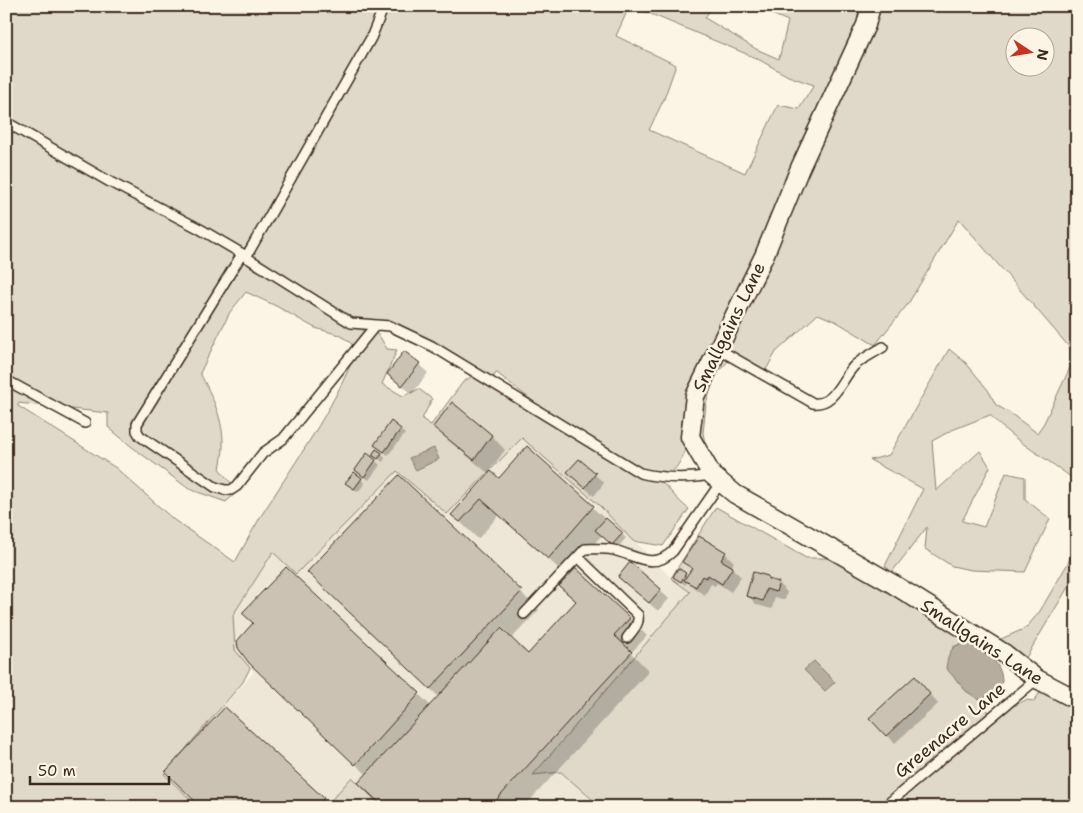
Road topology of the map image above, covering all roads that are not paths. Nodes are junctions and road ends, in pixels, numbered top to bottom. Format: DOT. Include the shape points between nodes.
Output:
graph roads {
  1 [pos="384,6"];
  2 [pos="871,6"];
  3 [pos="6,122"];
  4 [pos="244,255"];
  5 [pos="375,326"];
  6 [pos="883,347"];
  7 [pos="718,348"];
  8 [pos="6,380"];
  9 [pos="85,423"];
  10 [pos="716,479"];
  11 [pos="578,557"];
  12 [pos="524,614"];
  13 [pos="627,638"];
  14 [pos="1037,679"];
  15 [pos="1077,700"];
  16 [pos="884,807"];
  1 -- 4 [label="lane" via="371,38"];
  2 -- 7 [label="street, Smallgains Lane" via="866,25 800,168 764,256"];
  3 -- 4 [label="lane"];
  4 -- 5 [label="lane" via="351,323"];
  4 -- 5 [label="lane" via="137,424 140,436 215,487 231,490 237,486 263,453 283,439"];
  5 -- 10 [label="lane" via="390,326 432,346 640,472 678,479"];
  6 -- 7 [label="lane" via="857,363 836,392 821,404 813,403"];
  7 -- 10 [label="street, Smallgains Lane" via="695,396 690,437"];
  8 -- 9 [label="lane"];
  10 -- 11 [label="lane" via="673,551 665,558 654,562 603,548 585,549"];
  10 -- 14 [label="street, Smallgains Lane" via="735,494 901,589 1005,654"];
  11 -- 12 [label="lane"];
  11 -- 13 [label="lane" via="638,615 637,625"];
  14 -- 15 [label="street, Smallgains Lane"];
  14 -- 16 [label="lane, Greenacre Lane"];
}
